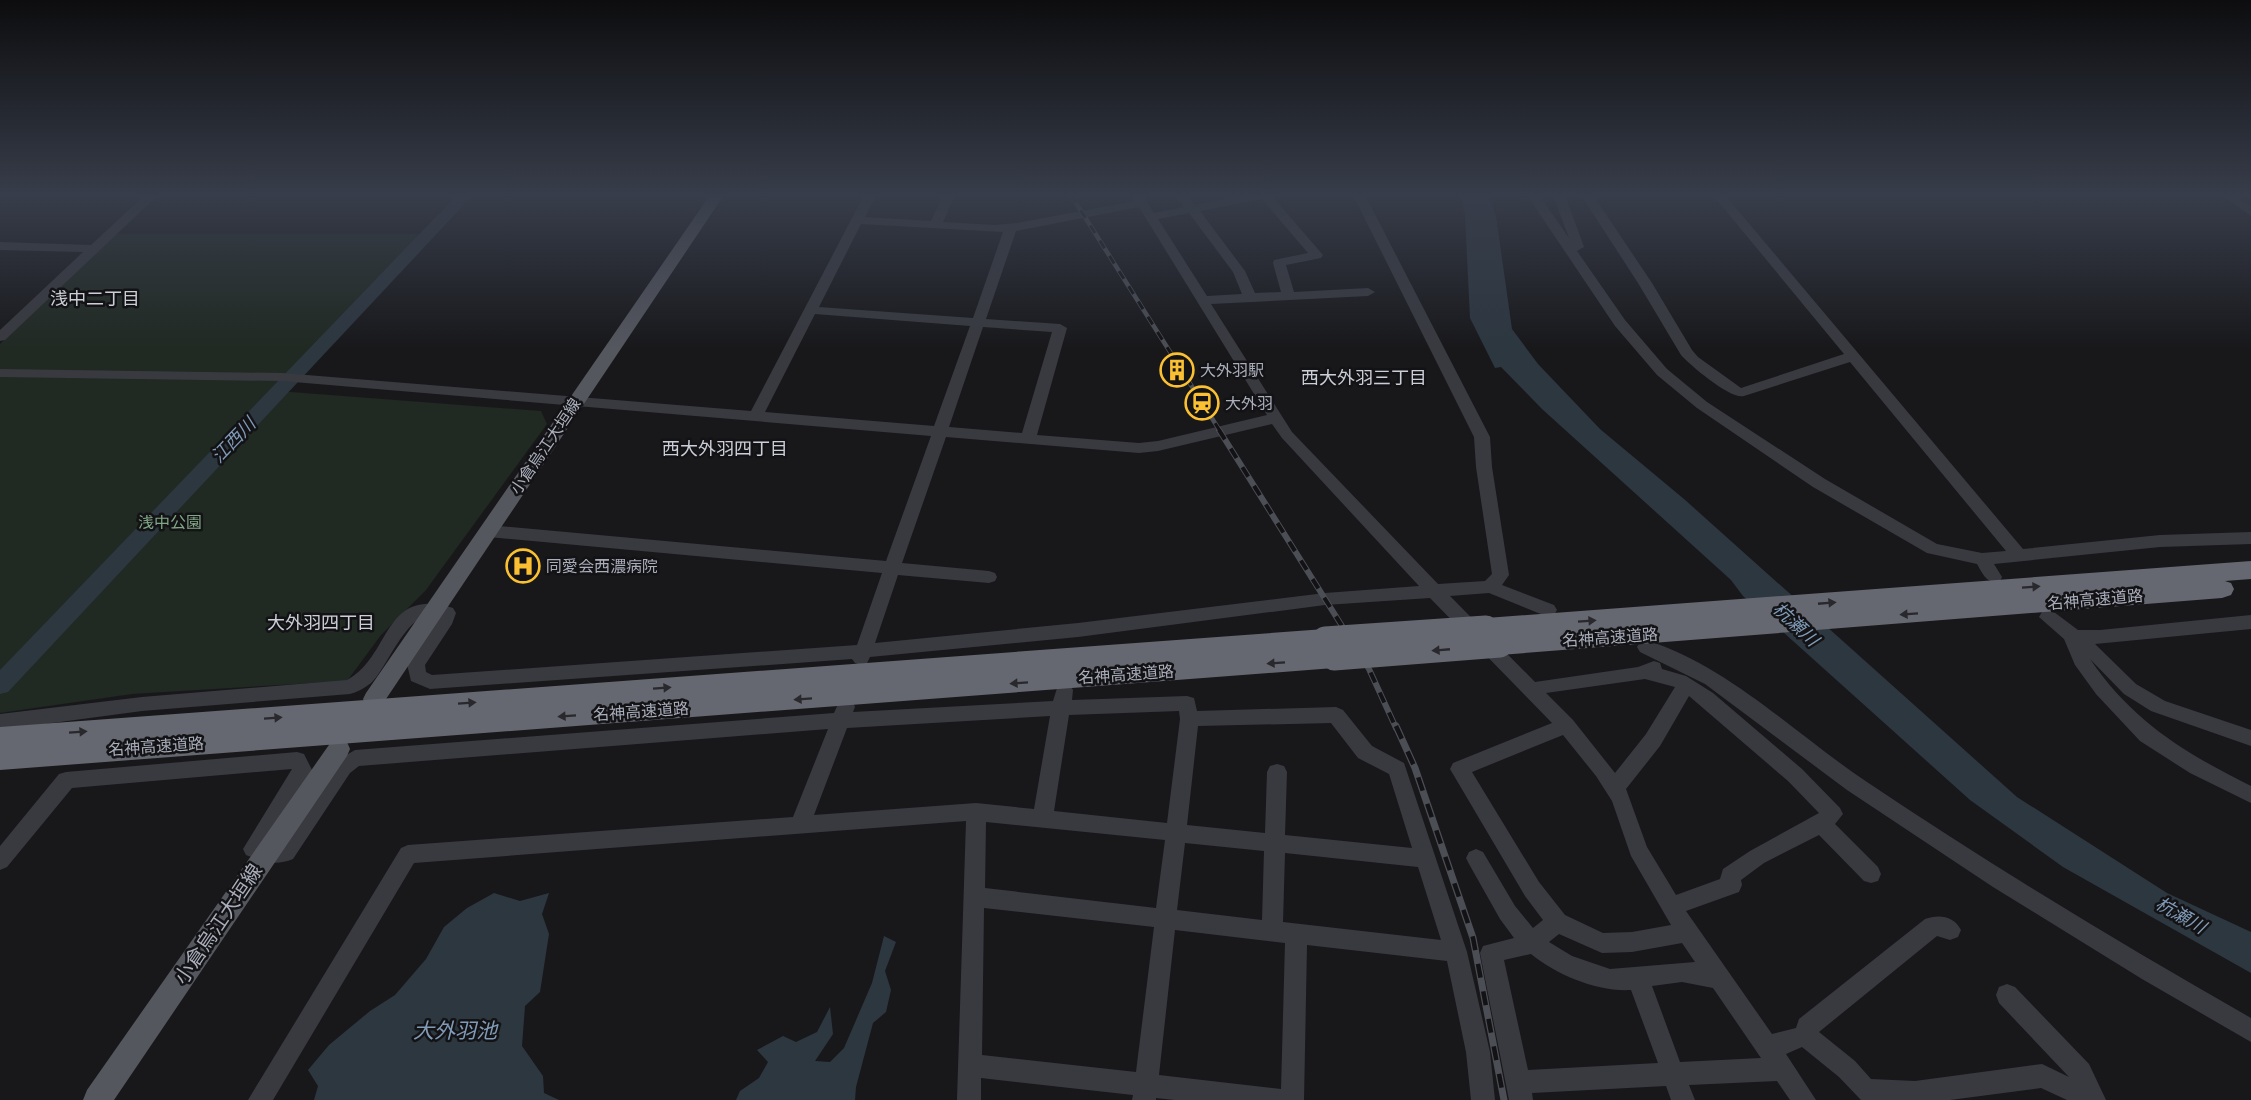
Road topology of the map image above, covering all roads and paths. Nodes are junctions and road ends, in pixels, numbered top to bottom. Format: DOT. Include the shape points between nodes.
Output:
graph roads {
  1 [pos="10,246"];
  2 [pos="97,246"];
  3 [pos="682,246"];
  4 [pos="843,246"];
  5 [pos="1005,246"];
  6 [pos="1169,246"];
  7 [pos="1220,246"];
  8 [pos="1309,246"];
  9 [pos="1385,246"];
  10 [pos="1569,246"];
  11 [pos="1579,246"];
  12 [pos="1621,246"];
  13 [pos="1762,246"];
  14 [pos="94,249"];
  15 [pos="1583,267"];
  16 [pos="1368,292"];
  17 [pos="1289,297"];
  18 [pos="1250,298"];
  19 [pos="1202,300"];
  20 [pos="810,310"];
  21 [pos="980,322"];
  22 [pos="0,337"];
  23 [pos="1853,356"];
  24 [pos="0,373"];
  25 [pos="575,401"];
  26 [pos="755,417"];
  27 [pos="1276,418"];
  28 [pos="940,432"];
  29 [pos="1028,440"];
  30 [pos="488,531"];
  31 [pos="2251,538"];
  32 [pos="2018,554"];
  33 [pos="1982,559"];
  34 [pos="892,569"];
  35 [pos="2251,570"];
  36 [pos="989,576"];
  37 [pos="1994,577"];
  38 [pos="1490,587"];
  39 [pos="2251,587"];
  40 [pos="1434,591"];
  41 [pos="1959,601"];
  42 [pos="435,608"];
  43 [pos="1548,610"];
  44 [pos="2048,617"];
  45 [pos="2251,622"];
  46 [pos="2072,637"];
  47 [pos="1646,647"];
  48 [pos="861,658"];
  49 [pos="1665,658"];
  50 [pos="1644,672"];
  51 [pos="1686,685"];
  52 [pos="1532,690"];
  53 [pos="1063,698"];
  54 [pos="374,699"];
  55 [pos="843,714"];
  56 [pos="1188,719"];
  57 [pos="1566,725"];
  58 [pos="2251,738"];
  59 [pos="8,739"];
  60 [pos="339,749"];
  61 [pos="1277,772"];
  62 [pos="1614,789"];
  63 [pos="2251,795"];
  64 [pos="976,812"];
  65 [pos="1043,818"];
  66 [pos="1821,824"];
  67 [pos="800,825"];
  68 [pos="1175,832"];
  69 [pos="1275,843"];
  70 [pos="266,854"];
  71 [pos="1476,858"];
  72 [pos="1427,859"];
  73 [pos="0,861"];
  74 [pos="1871,874"];
  75 [pos="975,897"];
  76 [pos="1671,906"];
  77 [pos="1165,919"];
  78 [pos="1557,922"];
  79 [pos="1950,930"];
  80 [pos="1272,931"];
  81 [pos="1296,934"];
  82 [pos="1693,941"];
  83 [pos="1532,943"];
  84 [pos="1456,952"];
  85 [pos="1637,977"];
  86 [pos="1721,981"];
  87 [pos="2007,995"];
  88 [pos="2251,1031"];
  89 [pos="1805,1035"];
  90 [pos="1766,1047"];
  91 [pos="970,1065"];
  92 [pos="1782,1069"];
  93 [pos="1673,1074"];
  94 [pos="1520,1091"];
  95 [pos="1145,1092"];
  96 [pos="1965,1093"];
  97 [pos="98,1100"];
  98 [pos="261,1100"];
  99 [pos="969,1100"];
  100 [pos="1279,1100"];
  101 [pos="1292,1100"];
  102 [pos="1483,1100"];
  103 [pos="1683,1100"];
  104 [pos="1804,1100"];
  105 [pos="2094,1100"];
  1 -- 14 [label="street"];
  2 -- 14 [label="street"];
  3 -- 25 [label="main road, 小倉烏江大垣線"];
  4 -- 20 [label="street"];
  5 -- 21 [label="street"];
  6 -- 19 [label="street"];
  7 -- 18 [label="street" via="1239,271"];
  8 -- 17 [label="street" via="1317,255 1279,263"];
  9 -- 38 [label="street" via="1482,437 1501,575"];
  10 -- 15 [label="street"];
  11 -- 15 [label="street"];
  12 -- 23 [label="street" via="1686,352 1739,393"];
  13 -- 23 [label="street"];
  14 -- 22 [label="street"];
  15 -- 33 [label="street" via="1646,355 1702,405 1819,483 1933,549"];
  16 -- 17 [label="street"];
  17 -- 18 [label="street"];
  18 -- 19 [label="street"];
  19 -- 27 [label="street"];
  20 -- 21 [label="street"];
  20 -- 26 [label="street"];
  21 -- 28 [label="street"];
  21 -- 29 [label="street" via="1060,328"];
  23 -- 32 [label="street"];
  24 -- 25 [label="street" via="282,377"];
  25 -- 26 [label="street"];
  25 -- 30 [label="main road, 小倉烏江大垣線"];
  26 -- 28 [label="street"];
  27 -- 29 [label="street" via="1139,448"];
  27 -- 40 [label="street" via="1305,457"];
  28 -- 29 [label="street"];
  28 -- 34 [label="street"];
  30 -- 34 [label="street"];
  30 -- 42 [label="main road, 小倉烏江大垣線"];
  31 -- 32 [label="street" via="2160,541"];
  32 -- 33 [label="street"];
  33 -- 37 [label="street"];
  34 -- 36 [label="street"];
  34 -- 48 [label="street"];
  41 -- 35 [label="highway, 名神高速道路, one-way"];
  38 -- 40 [label="street"];
  38 -- 43 [label="street"];
  39 -- 41 [label="highway, 名神高速道路"];
  40 -- 48 [label="street" via="1294,603 1076,639"];
  40 -- 52 [label="street"];
  41 -- 59 [label="highway, 名神高速道路, bridge" via="1330,649"];
  42 -- 48 [label="street" via="447,613 446,619 416,664 417,676 429,682"];
  42 -- 54 [label="main road, 小倉烏江大垣線"];
  42 -- 59 [label="street" via="424,608 407,617 365,678 350,687 142,704"];
  44 -- 46 [label="street"];
  45 -- 46 [label="street"];
  46 -- 58 [label="street" via="2096,654 2130,689 2158,706"];
  46 -- 63 [label="street" via="2073,647 2087,672 2147,735"];
  47 -- 49 [label="street"];
  49 -- 50 [label="street" via="1661,665"];
  49 -- 88 [label="street" via="1708,678 1853,783 1986,872"];
  50 -- 51 [label="street"];
  50 -- 52 [label="street"];
  51 -- 62 [label="street" via="1653,740"];
  51 -- 66 [label="street" via="1780,761 1833,814"];
  52 -- 57 [label="street"];
  53 -- 55 [label="street"];
  53 -- 56 [label="street" via="1187,703"];
  53 -- 65 [label="street"];
  55 -- 67 [label="street"];
  55 -- 70 [label="street" via="355,758 343,767 286,853"];
  56 -- 68 [label="street"];
  56 -- 72 [label="street" via="1336,715 1365,752 1397,769"];
  57 -- 62 [label="street"];
  57 -- 78 [label="street" via="1460,769 1532,889"];
  60 -- 70 [label="main road, 小倉烏江大垣線"];
  61 -- 69 [label="street"];
  62 -- 76 [label="street" via="1621,798 1638,850"];
  64 -- 65 [label="street"];
  64 -- 67 [label="street"];
  64 -- 75 [label="street"];
  65 -- 68 [label="street"];
  66 -- 74 [label="street"];
  66 -- 76 [label="street" via="1757,856 1730,876 1732,885"];
  67 -- 98 [label="street" via="408,854"];
  68 -- 69 [label="street"];
  68 -- 77 [label="street"];
  69 -- 72 [label="street"];
  69 -- 80 [label="street"];
  70 -- 73 [label="street" via="253,849 302,770 297,760 66,780"];
  70 -- 97 [label="main road, 小倉烏江大垣線"];
  71 -- 83 [label="street" via="1508,915"];
  72 -- 84 [label="street"];
  75 -- 77 [label="street"];
  75 -- 91 [label="street"];
  76 -- 82 [label="street"];
  77 -- 80 [label="street"];
  77 -- 95 [label="street"];
  78 -- 82 [label="street" via="1602,943"];
  78 -- 83 [label="street"];
  79 -- 89 [label="street" via="1933,926 1807,1027"];
  80 -- 81 [label="street"];
  81 -- 84 [label="street"];
  81 -- 101 [label="street"];
  82 -- 86 [label="street"];
  83 -- 85 [label="street" via="1562,964 1615,981"];
  83 -- 94 [label="street" via="1491,953"];
  84 -- 102 [label="street" via="1478,1052"];
  85 -- 86 [label="street" via="1690,971 1707,973"];
  85 -- 93 [label="street"];
  86 -- 90 [label="street"];
  87 -- 105 [label="street" via="2081,1072"];
  89 -- 90 [label="street"];
  89 -- 96 [label="street" via="1847,1069 1865,1090"];
  90 -- 92 [label="street"];
  91 -- 95 [label="street"];
  91 -- 99 [label="street"];
  92 -- 93 [label="street"];
  92 -- 104 [label="street"];
  93 -- 94 [label="street"];
  93 -- 103 [label="street"];
  95 -- 100 [label="street"];
  96 -- 105 [label="street" via="2042,1076"];
}
